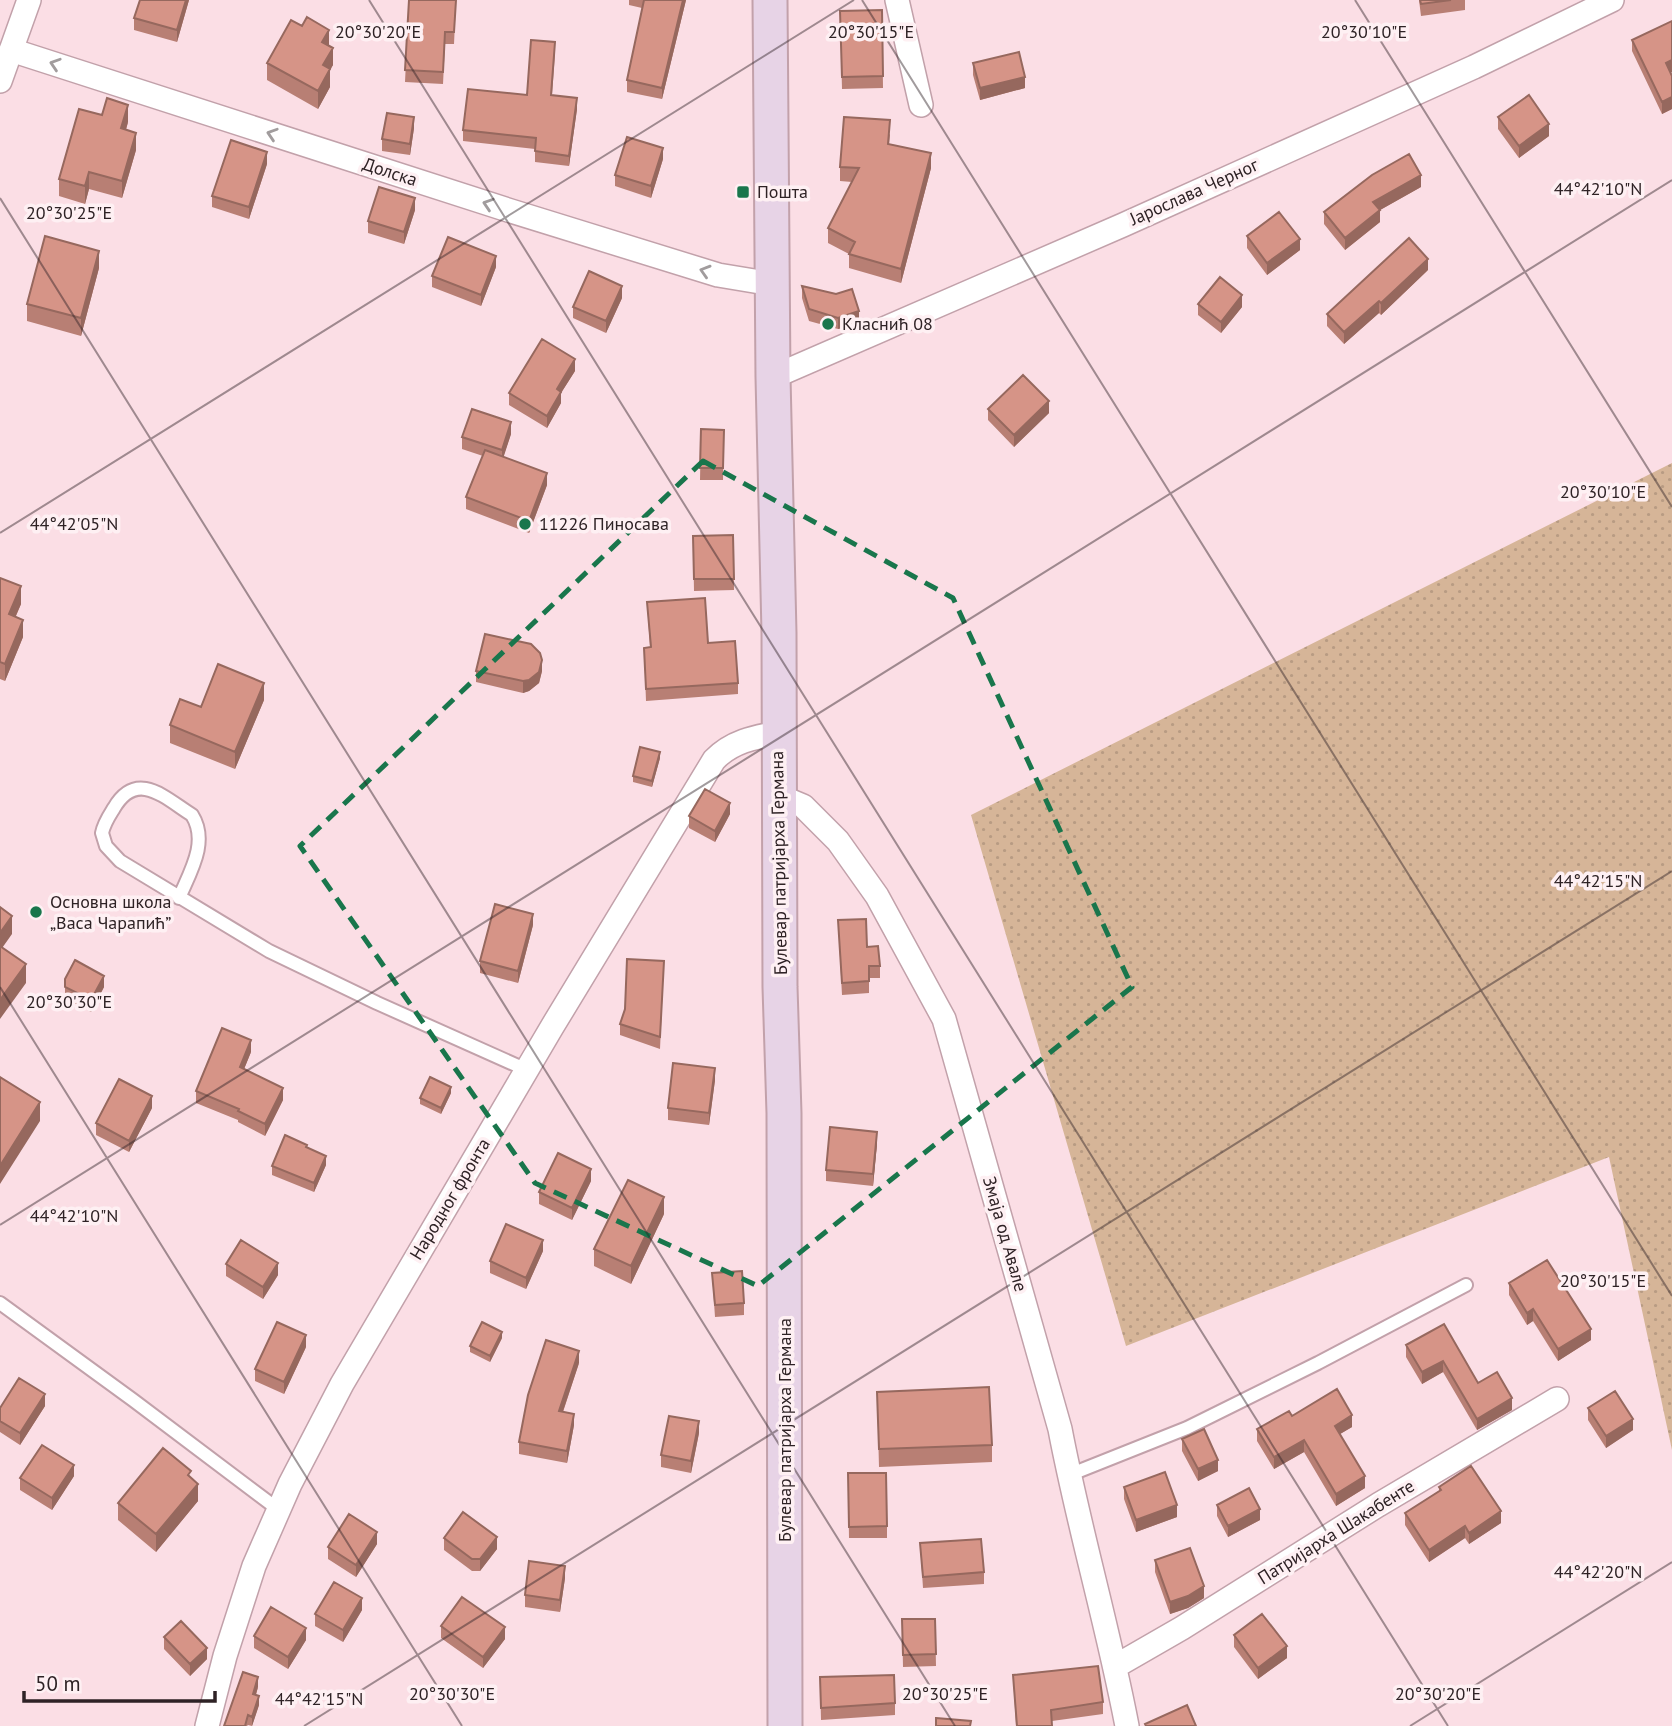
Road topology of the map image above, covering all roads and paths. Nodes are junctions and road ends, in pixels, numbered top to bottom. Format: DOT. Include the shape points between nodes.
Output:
graph roads {
  1 [pos="29,0"];
  2 [pos="769,0"];
  3 [pos="897,0"];
  4 [pos="1612,0"];
  5 [pos="11,50"];
  6 [pos="0,81"];
  7 [pos="921,105"];
  8 [pos="772,284"];
  9 [pos="773,377"];
  10 [pos="778,733"];
  11 [pos="779,796"];
  12 [pos="179,898"];
  13 [pos="527,1070"];
  14 [pos="1466,1285"];
  15 [pos="0,1303"];
  16 [pos="1557,1399"];
  17 [pos="1069,1475"];
  18 [pos="279,1510"];
  19 [pos="1116,1666"];
  20 [pos="207,1726"];
  21 [pos="785,1726"];
  22 [pos="1127,1726"];
  1 -- 5 [label="street"];
  2 -- 8 [label="main road, Булевар патријарха Германа"];
  3 -- 7 [label="street"];
  4 -- 9 [label="street, Јарослава Черног" via="1123,225"];
  5 -- 6 [label="street"];
  8 -- 5 [label="street, Долска, one-way" via="692,267"];
  8 -- 9 [label="main road, Булевар патријарха Германа"];
  9 -- 10 [label="main road, Булевар патријарха Германа"];
  10 -- 11 [label="main road, Булевар патријарха Германа"];
  10 -- 13 [label="street, Народног фронта" via="751,738 713,760"];
  11 -- 17 [label="street, Змаја од Авале" via="803,806 838,841 877,895 944,1019"];
  11 -- 21 [label="main road, Булевар патријарха Германа"];
  12 -- 12 [label="lane" via="120,861 106,846 104,825 120,799 135,788 151,789 197,822 198,847"];
  12 -- 13 [label="lane" via="306,970"];
  13 -- 18 [label="street, Народног фронта" via="342,1384"];
  14 -- 17 [label="lane" via="1187,1428"];
  15 -- 18 [label="lane"];
  16 -- 19 [label="street, Патријарха Шакабенте"];
  17 -- 19 [label="street, Змаја од Авале"];
  18 -- 20 [label="street, Народног фронта" via="254,1566"];
  19 -- 22 [label="street, Змаја од Авале"];
}
